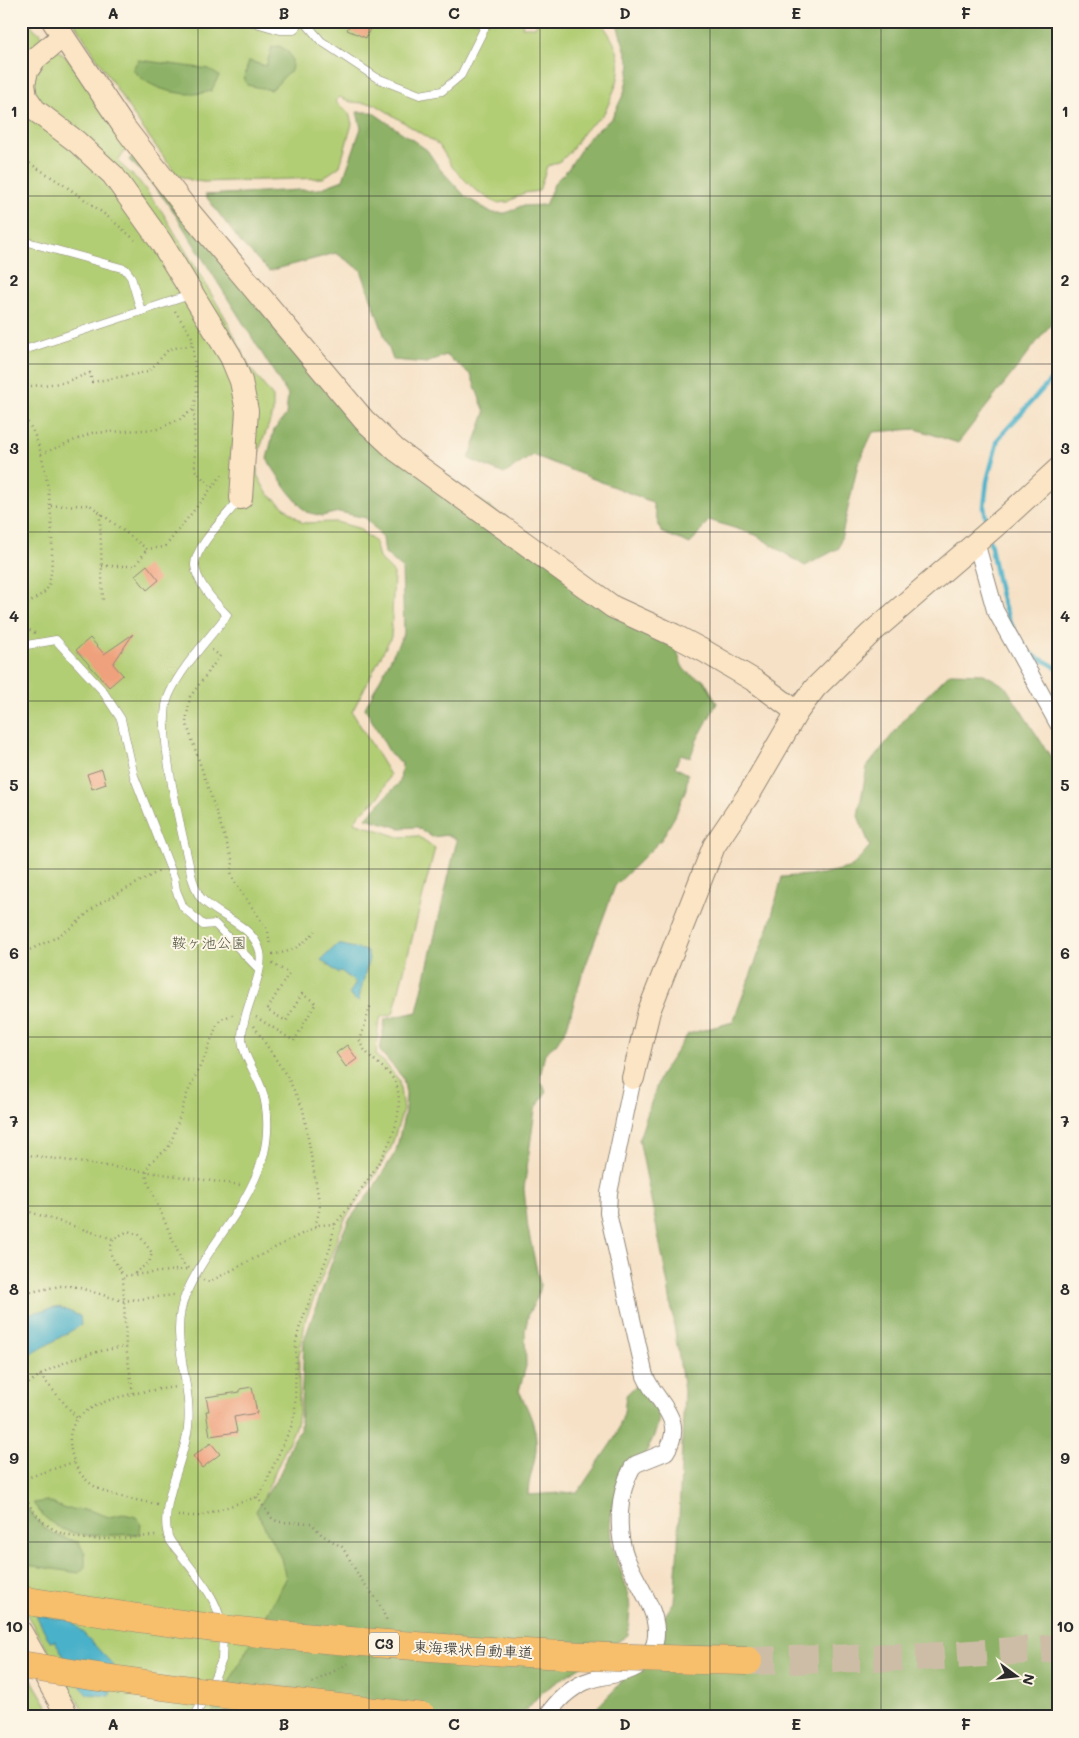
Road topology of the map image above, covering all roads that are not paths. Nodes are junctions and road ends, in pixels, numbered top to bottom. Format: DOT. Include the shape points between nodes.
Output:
graph roads {
  1 [pos="249,21"];
  2 [pos="300,21"];
  3 [pos="304,21"];
  4 [pos="488,21"];
  5 [pos="58,29"];
  6 [pos="31,242"];
  7 [pos="191,295"];
  8 [pos="140,312"];
  9 [pos="21,351"];
  10 [pos="1058,469"];
  11 [pos="241,498"];
  12 [pos="984,535"];
  13 [pos="21,646"];
  14 [pos="797,712"];
  15 [pos="1058,724"];
  16 [pos="259,969"];
  17 [pos="633,1078"];
  18 [pos="21,1600"];
  19 [pos="21,1632"];
  20 [pos="748,1661"];
  21 [pos="21,1666"];
  22 [pos="68,1717"];
  23 [pos="194,1717"];
  24 [pos="423,1717"];
  25 [pos="546,1717"];
  1 -- 2 [label="lane" via="288,32 294,30"];
  3 -- 4 [label="lane" via="321,41 369,73 420,95 442,91 461,75"];
  5 -- 7 [label="street" via="27,71 26,96 35,110 113,175 161,242"];
  5 -- 14 [label="street" via="124,127 187,209 364,420 396,450 613,608 706,652 755,681"];
  6 -- 8 [label="lane" via="125,269 131,276"];
  7 -- 8 [label="lane"];
  7 -- 11 [label="street" via="231,357 241,381 247,411"];
  8 -- 9 [label="lane"];
  10 -- 12 [label="street"];
  11 -- 16 [label="lane" via="197,552 195,566 216,604 227,615 168,696 164,716 165,742 192,878 200,897 254,939 260,955"];
  12 -- 14 [label="street" via="870,634 815,688"];
  12 -- 15 [label="street" via="995,610"];
  13 -- 16 [label="lane" via="56,640 102,690 121,719 134,776 183,907 203,925 215,924"];
  14 -- 17 [label="street" via="714,846 648,1011"];
  16 -- 23 [label="lane" via="244,1016 242,1038 266,1108 262,1159 250,1186 185,1297 180,1318 178,1343 188,1385 188,1429 168,1506 168,1536 206,1589 220,1616 224,1643 222,1660 213,1683"];
  17 -- 25 [label="street" via="609,1193 608,1213 645,1376 675,1428 666,1452 632,1468 621,1502 622,1544 652,1611 655,1635 652,1652 644,1662 633,1670 586,1681 560,1699"];
  18 -- 20 [label="highway, 東海環状自動車道 / C3, bridge" via="267,1634 447,1649"];
  19 -- 22 [label="street"];
  21 -- 24 [label="highway, bridge" via="257,1700"];
}
